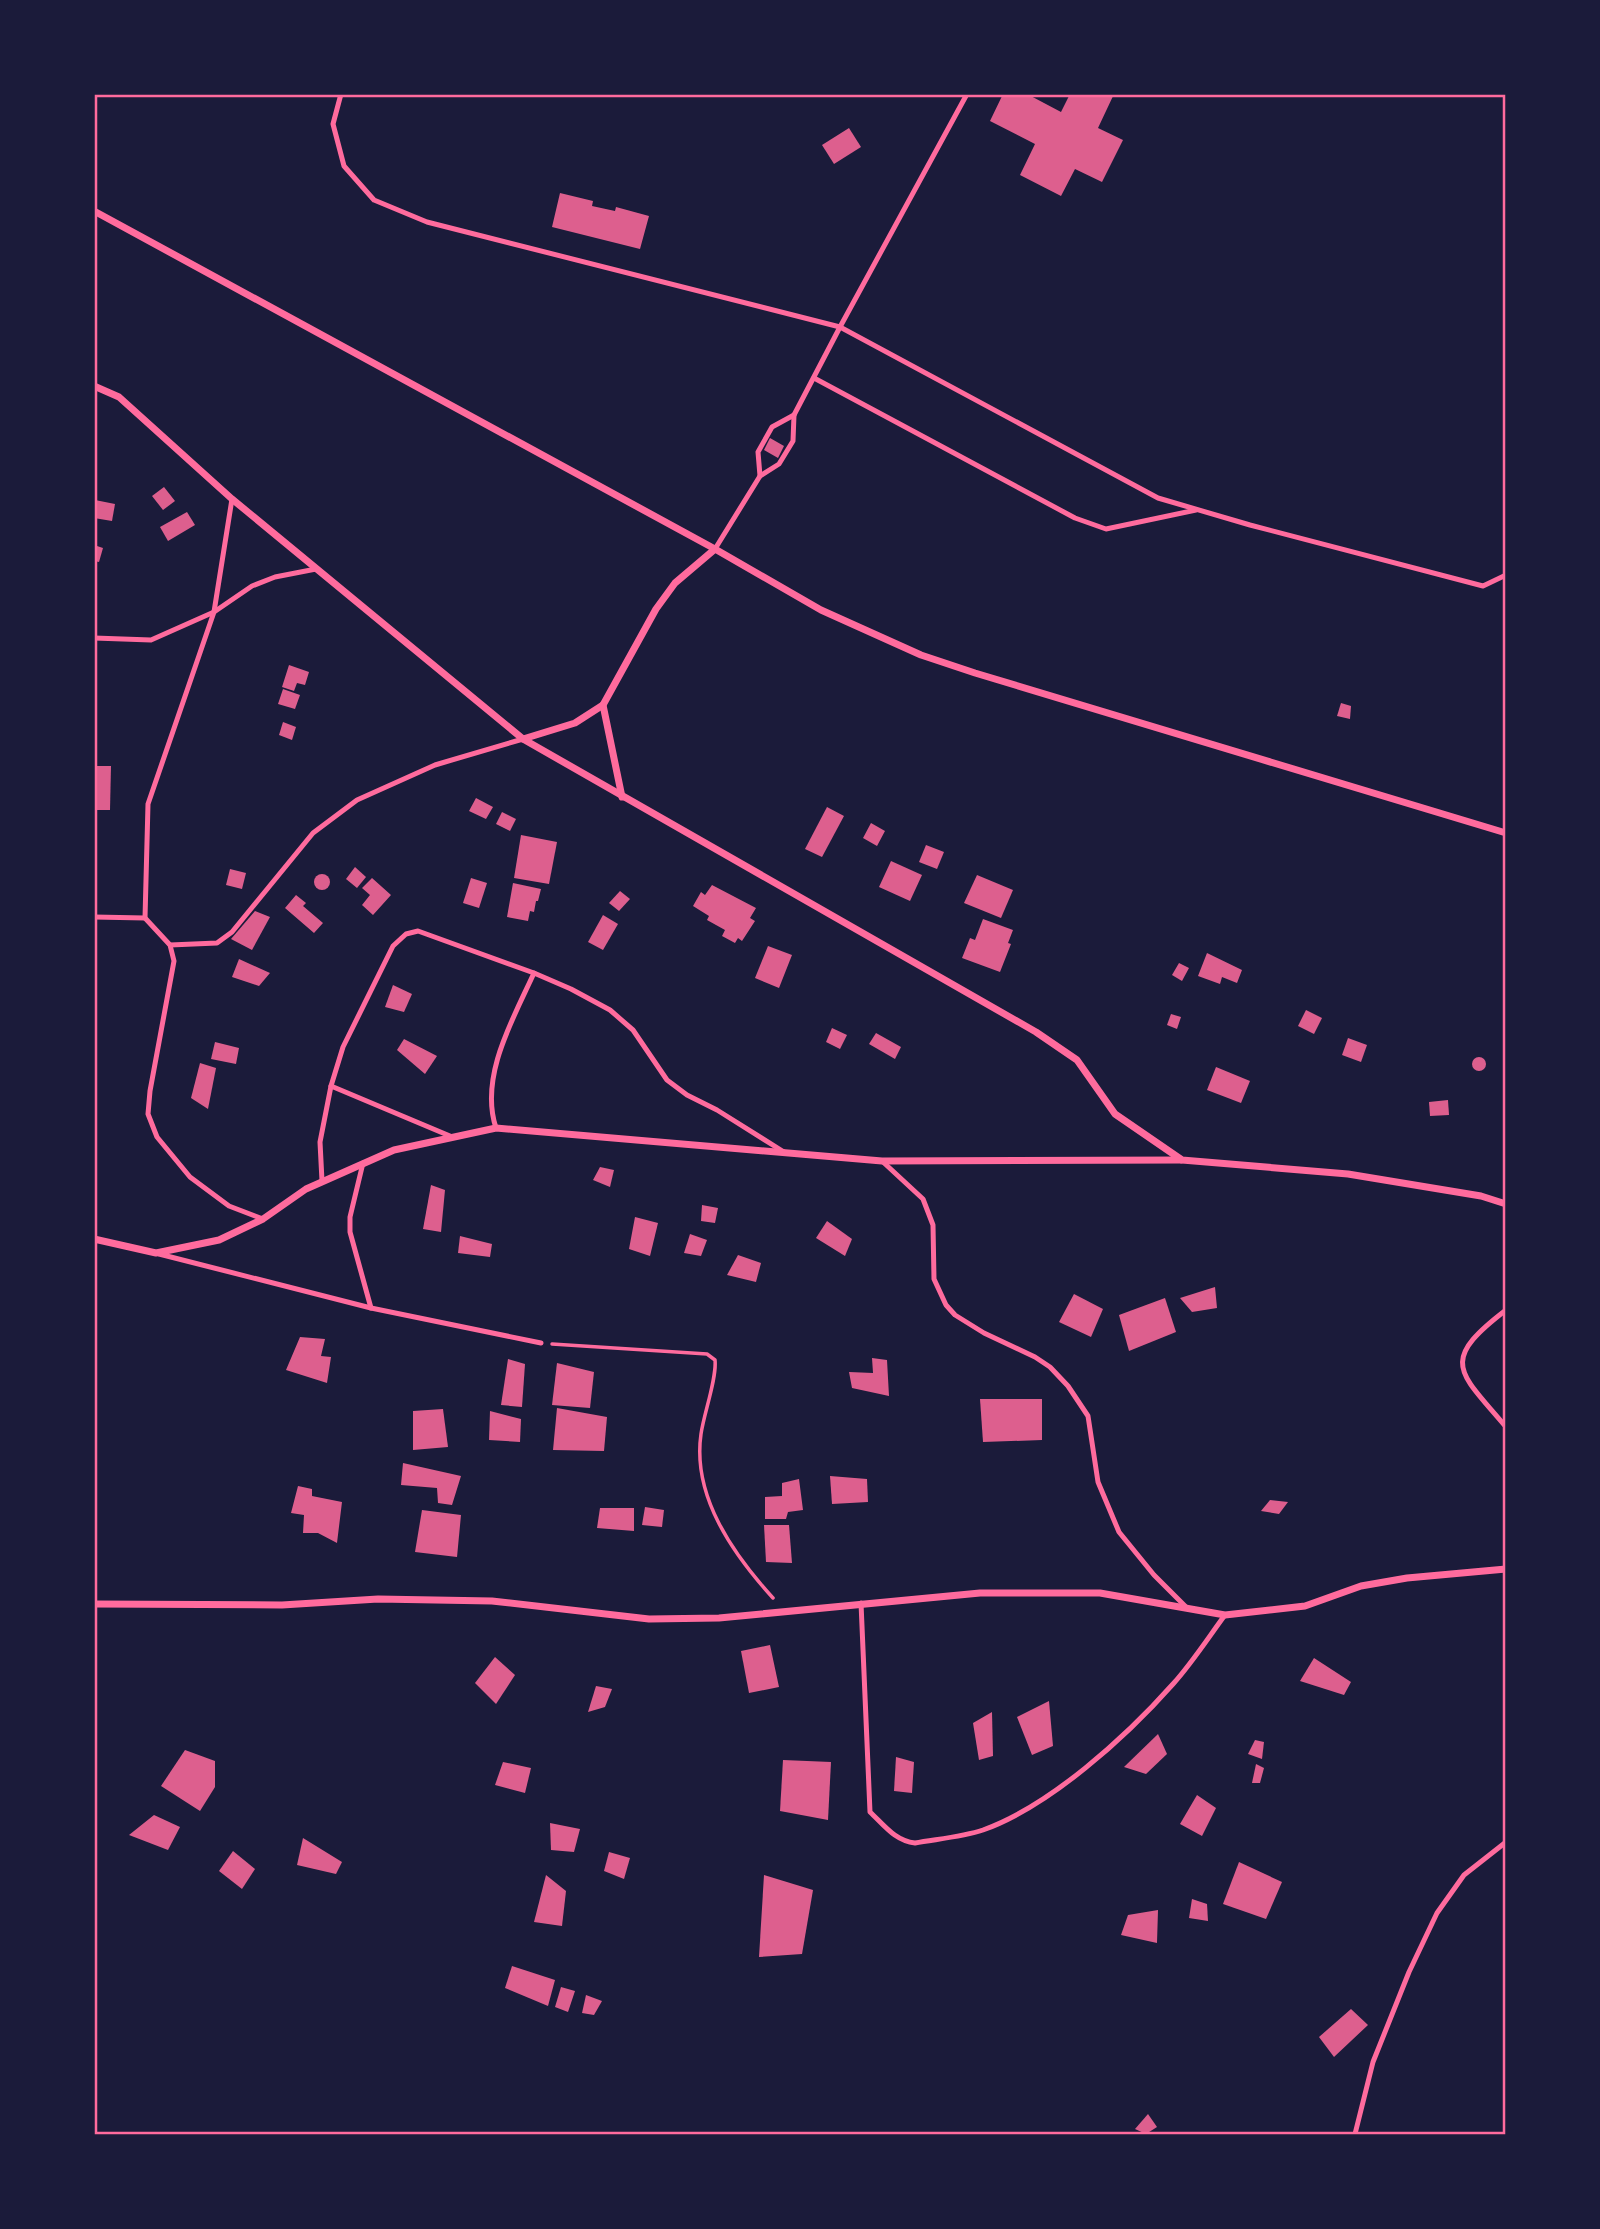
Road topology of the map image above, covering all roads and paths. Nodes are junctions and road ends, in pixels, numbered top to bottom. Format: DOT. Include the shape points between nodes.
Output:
graph roads {
  1 [pos="341,94"];
  2 [pos="967,94"];
  3 [pos="94,211"];
  4 [pos="840,327"];
  5 [pos="814,378"];
  6 [pos="94,386"];
  7 [pos="794,415"];
  8 [pos="760,476"];
  9 [pos="233,499"];
  10 [pos="1199,510"];
  11 [pos="715,549"];
  12 [pos="318,568"];
  13 [pos="1506,575"];
  14 [pos="214,612"];
  15 [pos="94,638"];
  16 [pos="603,705"];
  17 [pos="523,739"];
  18 [pos="622,797"];
  19 [pos="1506,833"];
  20 [pos="94,917"];
  21 [pos="145,918"];
  22 [pos="170,946"];
  23 [pos="534,973"];
  24 [pos="331,1086"];
  25 [pos="496,1128"];
  26 [pos="450,1136"];
  27 [pos="786,1153"];
  28 [pos="1182,1160"];
  29 [pos="882,1161"];
  30 [pos="363,1163"];
  31 [pos="322,1181"];
  32 [pos="1506,1204"];
  33 [pos="263,1219"];
  34 [pos="94,1239"];
  35 [pos="156,1253"];
  36 [pos="371,1308"];
  37 [pos="1506,1310"];
  38 [pos="541,1343"];
  39 [pos="1506,1427"];
  40 [pos="1506,1569"];
  41 [pos="860,1603"];
  42 [pos="94,1604"];
  43 [pos="1188,1609"];
  44 [pos="786,1612"];
  45 [pos="1225,1615"];
  46 [pos="1506,1842"];
  47 [pos="1355,2134"];
  1 -- 4 [label="lane" via="333,124 344,166 374,200 427,222"];
  2 -- 4 [label="lane"];
  3 -- 11 [label="street"];
  4 -- 5 [label="lane"];
  4 -- 10 [label="lane" via="1158,498"];
  5 -- 7 [label="lane"];
  5 -- 10 [label="lane" via="1075,518 1106,529"];
  6 -- 9 [label="street" via="119,397"];
  7 -- 8 [label="lane" via="793,441 779,464"];
  7 -- 8 [label="lane" via="772,427 758,452"];
  8 -- 11 [label="lane"];
  9 -- 12 [label="street"];
  9 -- 14 [label="lane"];
  10 -- 13 [label="lane" via="1483,586"];
  11 -- 16 [label="street" via="675,583 656,609"];
  11 -- 19 [label="street" via="821,610 921,655"];
  12 -- 14 [label="lane" via="251,586"];
  12 -- 17 [label="street"];
  14 -- 15 [label="lane" via="151,640"];
  14 -- 21 [label="lane" via="148,804"];
  16 -- 17 [label="street" via="575,723"];
  16 -- 18 [label="street"];
  17 -- 18 [label="street"];
  17 -- 22 [label="lane" via="435,765 356,800 313,833 232,932 217,943"];
  18 -- 28 [label="street" via="1036,1032 1077,1060 1115,1114"];
  20 -- 21 [label="lane"];
  21 -- 22 [label="lane"];
  22 -- 33 [label="lane" via="173,972 148,1114 157,1137 190,1177 229,1206"];
  23 -- 24 [label="lane" via="418,931 406,934 393,946 343,1047"];
  23 -- 25 [label="lane" via="512,1017 491,1085 490,1110"];
  23 -- 27 [label="lane" via="610,1010 633,1030 667,1080"];
  24 -- 26 [label="lane"];
  24 -- 31 [label="lane" via="320,1142"];
  25 -- 26 [label="street"];
  25 -- 27 [label="street"];
  26 -- 30 [label="street"];
  27 -- 29 [label="street"];
  28 -- 29 [label="street"];
  28 -- 32 [label="street" via="1348,1174"];
  29 -- 43 [label="lane" via="923,1199 933,1225 934,1279 946,1305 964,1321 1050,1367 1069,1386 1087,1416 1098,1482 1119,1532"];
  30 -- 31 [label="street"];
  30 -- 36 [label="lane" via="350,1232"];
  31 -- 33 [label="street"];
  33 -- 35 [label="street" via="219,1240"];
  34 -- 35 [label="street"];
  35 -- 36 [label="lane"];
  36 -- 38 [label="lane"];
  37 -- 39 [label="lane" via="1466,1346 1462,1365 1467,1382"];
  38 -- 44 [label="path" via="707,1354 715,1360 701,1437 702,1481 736,1551"];
  40 -- 45 [label="street" via="1407,1578 1361,1586 1305,1605"];
  41 -- 43 [label="street" via="980,1593 1100,1593"];
  41 -- 44 [label="street"];
  41 -- 45 [label="lane" via="870,1812 895,1836 915,1843 982,1830 1049,1794 1118,1738 1174,1683"];
  42 -- 44 [label="street" via="492,1601 649,1619"];
  43 -- 45 [label="street"];
  46 -- 47 [label="lane" via="1464,1875 1437,1913 1373,2062"];
}
